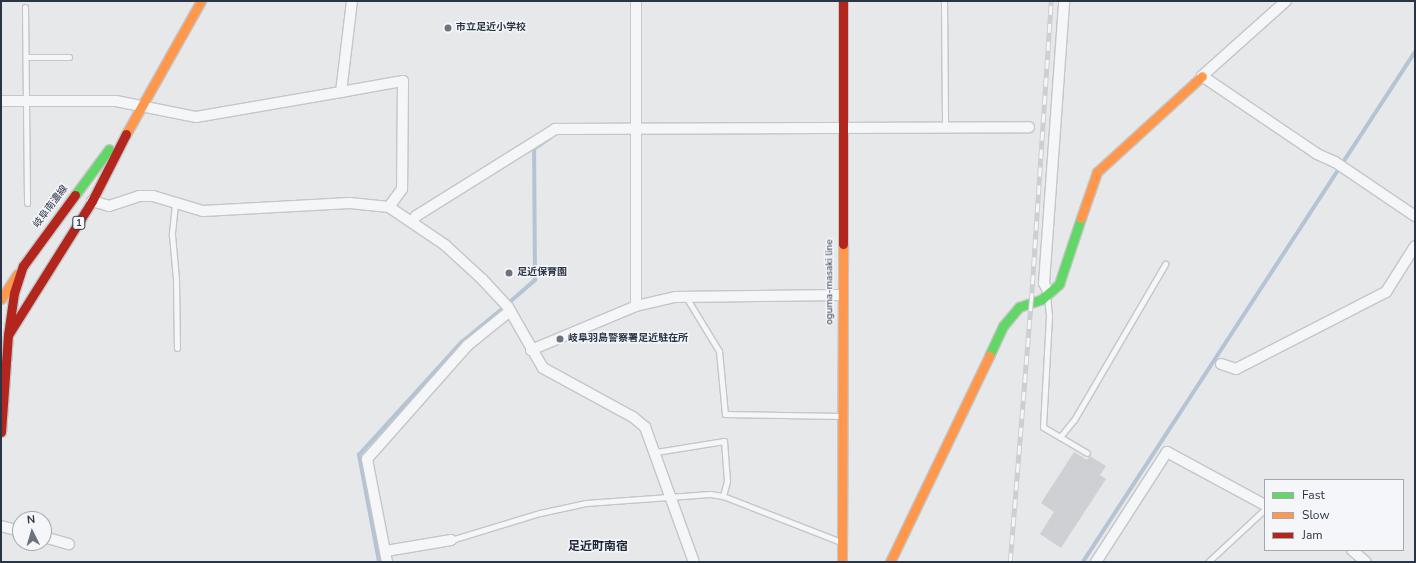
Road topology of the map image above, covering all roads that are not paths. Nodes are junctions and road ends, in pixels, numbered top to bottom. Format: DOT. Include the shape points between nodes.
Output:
graph roads {
  1 [pos="201,1"];
  2 [pos="352,1"];
  3 [pos="636,1"];
  4 [pos="843,1"];
  5 [pos="944,1"];
  6 [pos="1064,1"];
  7 [pos="1286,1"];
  8 [pos="25,7"];
  9 [pos="26,57"];
  10 [pos="69,57"];
  11 [pos="1202,76"];
  12 [pos="340,92"];
  13 [pos="1,101"];
  14 [pos="26,102"];
  15 [pos="140,106"];
  16 [pos="842,126"];
  17 [pos="945,126"];
  18 [pos="636,127"];
  19 [pos="1029,127"];
  20 [pos="92,201"];
  21 [pos="27,203"];
  22 [pos="175,204"];
  23 [pos="389,207"];
  24 [pos="1415,216"];
  25 [pos="412,222"];
  26 [pos="1415,246"];
  27 [pos="1165,264"];
  28 [pos="22,266"];
  29 [pos="1048,294"];
  30 [pos="841,295"];
  31 [pos="686,297"];
  32 [pos="1,299"];
  33 [pos="636,306"];
  34 [pos="510,311"];
  35 [pos="8,335"];
  36 [pos="1,343"];
  37 [pos="177,348"];
  38 [pos="530,350"];
  39 [pos="1221,364"];
  40 [pos="842,416"];
  41 [pos="1,432"];
  42 [pos="1060,438"];
  43 [pos="656,452"];
  44 [pos="1087,453"];
  45 [pos="723,496"];
  46 [pos="671,498"];
  47 [pos="1264,504"];
  48 [pos="1264,510"];
  49 [pos="1,526"];
  50 [pos="12,529"];
  51 [pos="52,540"];
  52 [pos="451,540"];
  53 [pos="842,542"];
  54 [pos="69,544"];
  55 [pos="386,551"];
  56 [pos="1353,551"];
  57 [pos="387,562"];
  58 [pos="694,562"];
  59 [pos="842,562"];
  60 [pos="890,562"];
  61 [pos="1096,562"];
  62 [pos="1208,562"];
  63 [pos="1366,562"];
  1 -- 15 [label="main road, 岐阜南濃線 / 1"];
  2 -- 12 [label="street"];
  3 -- 18 [label="street"];
  4 -- 16 [label="main road, oguma-masaki line"];
  5 -- 17 [label="lane"];
  6 -- 29 [label="street" via="1044,283"];
  7 -- 11 [label="street"];
  8 -- 9 [label="lane"];
  9 -- 10 [label="lane"];
  9 -- 14 [label="lane"];
  11 -- 24 [label="street" via="1317,154 1335,162"];
  11 -- 29 [label="main road" via="1097,172 1064,274 1055,289"];
  12 -- 15 [label="street" via="196,117"];
  12 -- 23 [label="street" via="403,81 402,189"];
  13 -- 14 [label="street"];
  14 -- 15 [label="street" via="116,101"];
  14 -- 21 [label="lane"];
  15 -- 20 [label="main road, 岐阜南濃線 / 1"];
  15 -- 28 [label="main road, 岐阜南濃線 / 1" via="127,120 102,160 66,204"];
  16 -- 17 [label="street"];
  16 -- 18 [label="street"];
  16 -- 30 [label="main road, oguma-masaki line"];
  17 -- 19 [label="street"];
  18 -- 25 [label="street" via="555,129 416,216"];
  18 -- 33 [label="street"];
  20 -- 22 [label="street" via="109,206 139,196 153,196"];
  20 -- 35 [label="main road, 岐阜南濃線 / 1" via="55,264"];
  22 -- 23 [label="street" via="210,211 350,203"];
  22 -- 37 [label="lane" via="172,235 176,279"];
  23 -- 25 [label="street"];
  25 -- 34 [label="street" via="464,262"];
  26 -- 39 [label="street" via="1386,292 1236,369"];
  27 -- 42 [label="lane" via="1074,420"];
  28 -- 32 [label="main road"];
  28 -- 35 [label="main road, 岐阜南濃線 / 1" via="14,293"];
  29 -- 42 [label="lane" via="1043,427"];
  29 -- 60 [label="main road" via="1019,307 1003,326"];
  30 -- 31 [label="street"];
  30 -- 40 [label="main road, oguma-masaki line"];
  31 -- 33 [label="street"];
  31 -- 40 [label="lane" via="719,351 725,414"];
  33 -- 38 [label="street"];
  34 -- 38 [label="street"];
  34 -- 55 [label="street" via="468,345 367,459"];
  35 -- 36 [label="main road"];
  35 -- 41 [label="main road, 岐阜南濃線 / 1"];
  38 -- 43 [label="street" via="548,371 634,417 645,428"];
  40 -- 53 [label="main road, oguma-masaki line"];
  42 -- 44 [label="lane"];
  43 -- 45 [label="lane" via="724,441 728,481"];
  43 -- 46 [label="street"];
  45 -- 46 [label="lane" via="710,494"];
  45 -- 53 [label="lane"];
  46 -- 52 [label="lane" via="586,503 540,512"];
  46 -- 58 [label="street"];
  47 -- 61 [label="street" via="1167,452"];
  48 -- 62 [label="lane"];
  49 -- 50 [label="street"];
  51 -- 54 [label="street"];
  52 -- 55 [label="street"];
  53 -- 59 [label="main road, oguma-masaki line"];
  55 -- 57 [label="street"];
  56 -- 63 [label="street"];
}
